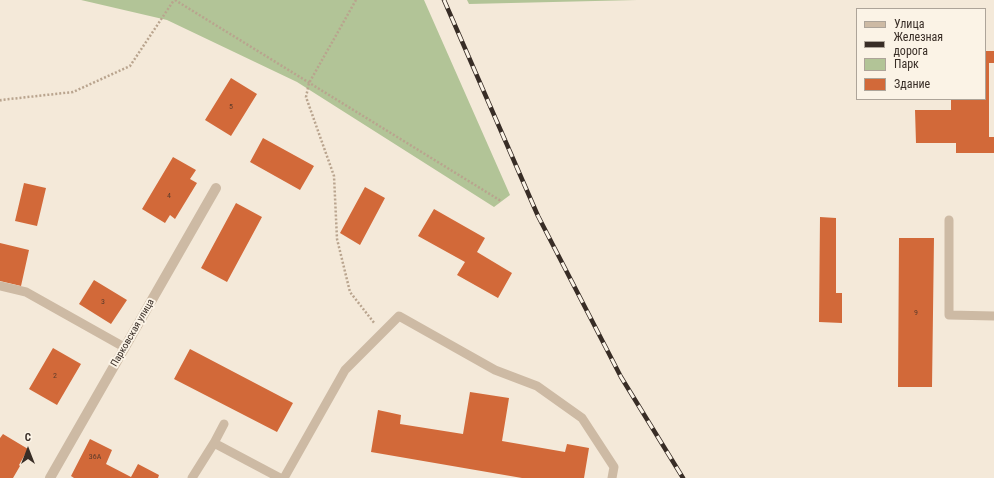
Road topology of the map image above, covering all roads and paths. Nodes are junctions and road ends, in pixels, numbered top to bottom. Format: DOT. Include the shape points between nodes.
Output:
graph roads {
  1 [pos="174,0"];
  2 [pos="356,0"];
  3 [pos="309,83"];
  4 [pos="0,101"];
  5 [pos="216,188"];
  6 [pos="502,201"];
  7 [pos="949,220"];
  8 [pos="0,286"];
  9 [pos="994,316"];
  10 [pos="382,333"];
  11 [pos="124,347"];
  12 [pos="224,424"];
  13 [pos="214,443"];
  14 [pos="50,478"];
  15 [pos="192,478"];
  16 [pos="280,478"];
  17 [pos="284,478"];
  18 [pos="612,478"];
  1 -- 3 [label="path"];
  1 -- 4 [label="path" via="130,66 73,92"];
  2 -- 3 [label="path"];
  3 -- 6 [label="path"];
  3 -- 10 [label="path" via="306,97 334,176 337,240 350,292"];
  5 -- 11 [label="street, Парковская улица"];
  7 -- 9 [label="lane" via="949,315"];
  8 -- 11 [label="lane" via="26,292"];
  10 -- 17 [label="lane" via="345,370"];
  10 -- 18 [label="lane" via="399,316 495,370 538,386 582,418 614,467"];
  11 -- 14 [label="street, Парковская улица"];
  12 -- 13 [label="lane"];
  13 -- 15 [label="lane"];
  13 -- 16 [label="lane"];
}
